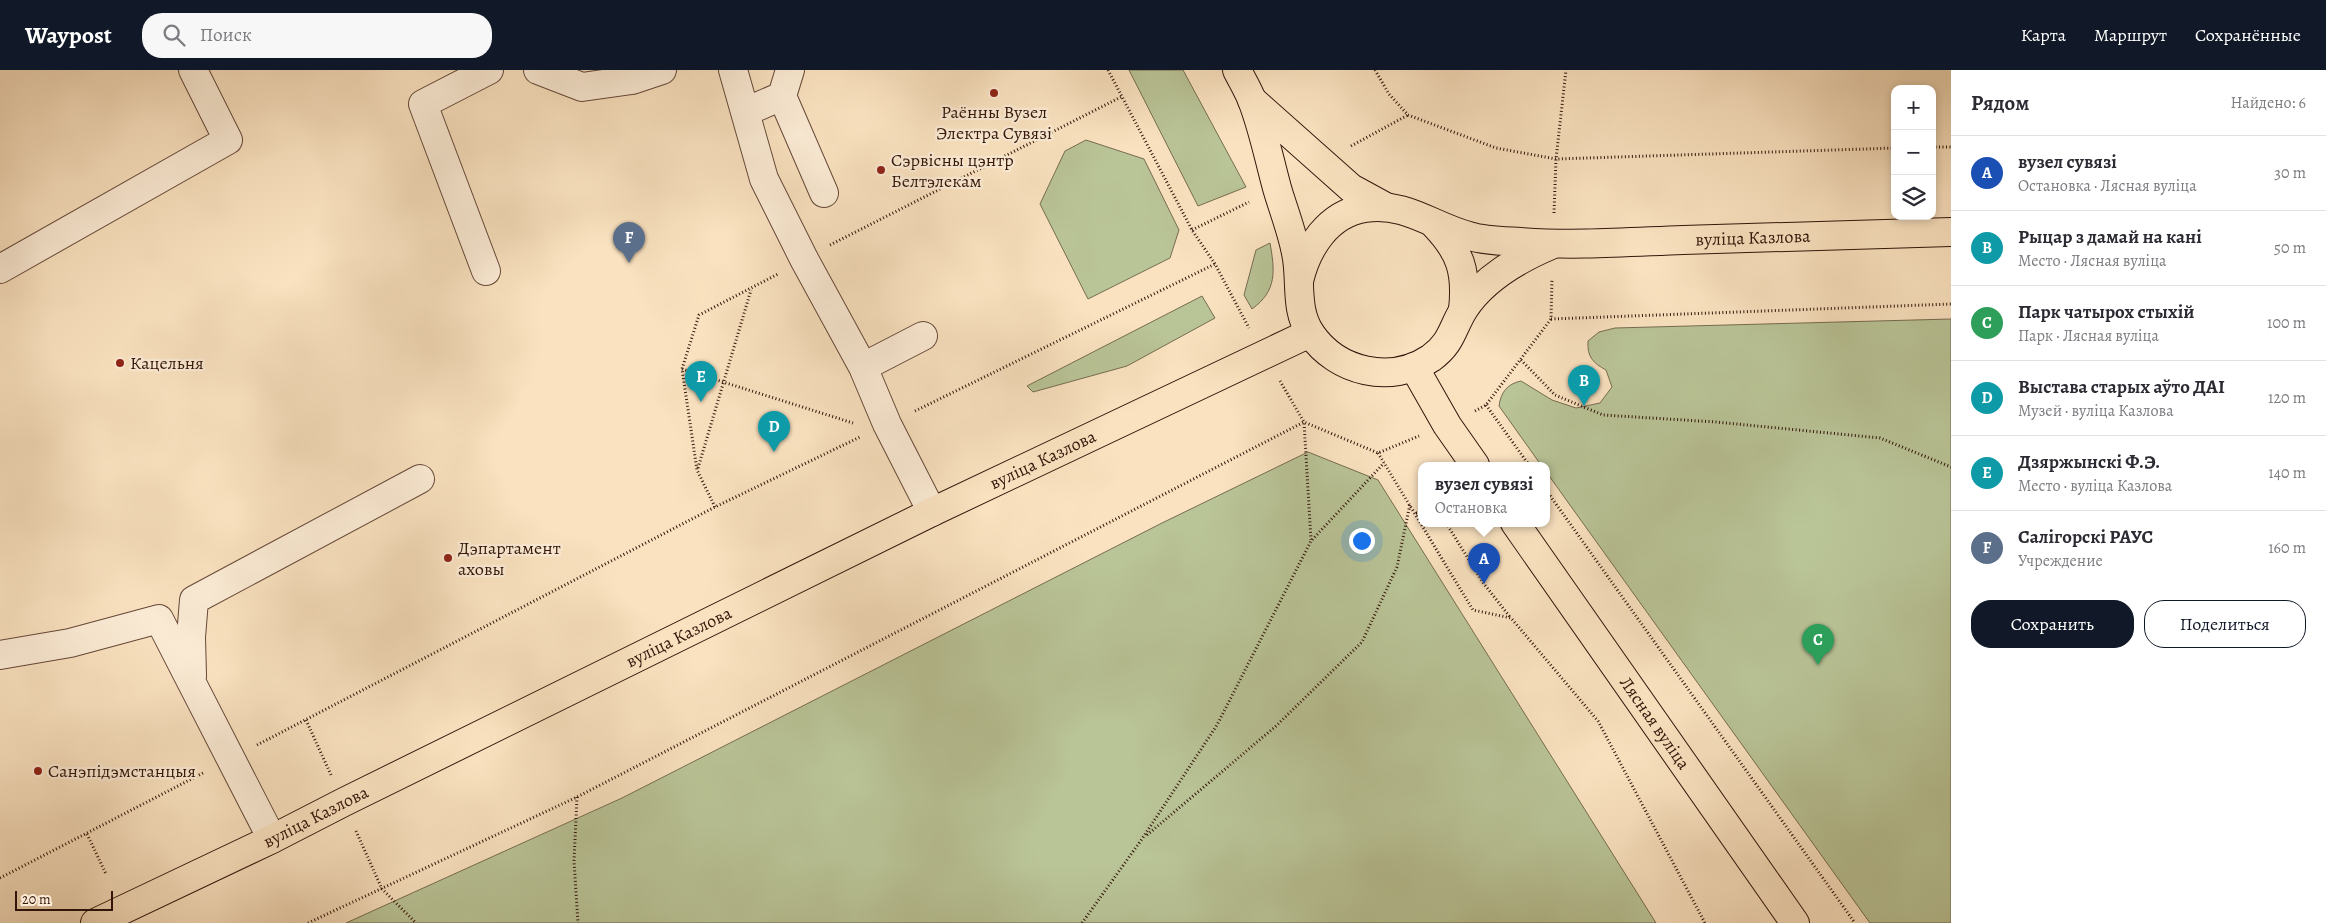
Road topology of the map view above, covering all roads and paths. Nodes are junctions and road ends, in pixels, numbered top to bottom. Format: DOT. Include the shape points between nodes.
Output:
graph roads {
  1 [pos="193,70"];
  2 [pos="488,70"];
  3 [pos="538,70"];
  4 [pos="662,70"];
  5 [pos="733,70"];
  6 [pos="790,70"];
  7 [pos="1108,70"];
  8 [pos="1236,70"];
  9 [pos="1375,70"];
  10 [pos="1566,70"];
  11 [pos="782,96"];
  12 [pos="1252,100"];
  13 [pos="745,112"];
  14 [pos="1936,147"];
  15 [pos="1951,147"];
  16 [pos="1891,148"];
  17 [pos="1556,159"];
  18 [pos="824,193"];
  19 [pos="1384,206"];
  20 [pos="1433,223"];
  21 [pos="1951,232"];
  22 [pos="1552,244"];
  23 [pos="0,269"];
  24 [pos="486,271"];
  25 [pos="1299,281"];
  26 [pos="751,289"];
  27 [pos="1951,304"];
  28 [pos="1464,310"];
  29 [pos="1551,319"];
  30 [pos="1310,333"];
  31 [pos="922,336"];
  32 [pos="1521,360"];
  33 [pos="863,367"];
  34 [pos="1414,367"];
  35 [pos="682,369"];
  36 [pos="723,381"];
  37 [pos="1486,405"];
  38 [pos="1304,422"];
  39 [pos="1447,425"];
  40 [pos="881,427"];
  41 [pos="1378,453"];
  42 [pos="1473,462"];
  43 [pos="1527,462"];
  44 [pos="1384,463"];
  45 [pos="1951,467"];
  46 [pos="697,470"];
  47 [pos="420,479"];
  48 [pos="1550,496"];
  49 [pos="1410,504"];
  50 [pos="932,512"];
  51 [pos="1416,514"];
  52 [pos="1418,517"];
  53 [pos="1424,527"];
  54 [pos="1448,527"];
  55 [pos="1518,527"];
  56 [pos="1311,541"];
  57 [pos="1511,618"];
  58 [pos="0,655"];
  59 [pos="192,683"];
  60 [pos="231,758"];
  61 [pos="577,797"];
  62 [pos="87,834"];
  63 [pos="272,839"];
  64 [pos="1142,839"];
  65 [pos="106,874"];
  66 [pos="0,878"];
  67 [pos="382,889"];
  68 [pos="95,923"];
  69 [pos="308,923"];
  70 [pos="416,923"];
  71 [pos="578,923"];
  72 [pos="1082,923"];
  73 [pos="1706,923"];
  74 [pos="1795,923"];
  75 [pos="1855,923"];
  1 -- 23 [label="lane" via="228,140"];
  2 -- 24 [label="lane" via="423,104"];
  3 -- 4 [label="lane" via="582,87 632,80"];
  5 -- 13 [label="lane"];
  6 -- 11 [label="lane"];
  7 -- 40 [label="path" via="1192,230 1215,264"];
  8 -- 12 [label="main road"];
  9 -- 17 [label="path" via="1389,94 1408,114 1496,148"];
  10 -- 17 [label="path"];
  11 -- 13 [label="lane"];
  11 -- 18 [label="lane"];
  12 -- 19 [label="main road" via="1351,188"];
  12 -- 25 [label="main road" via="1297,254"];
  13 -- 33 [label="lane" via="764,180"];
  14 -- 15 [label="path"];
  16 -- 17 [label="path"];
  17 -- 22 [label="path"];
  19 -- 20 [label="main road" via="1401,208"];
  19 -- 25 [label="main road" via="1363,208 1327,227 1303,261"];
  20 -- 22 [label="main road, вуліца Казлова" via="1480,239"];
  20 -- 28 [label="main road" via="1450,241 1462,262 1466,286"];
  21 -- 22 [label="main road, вуліца Казлова"];
  22 -- 28 [label="main road" via="1513,264 1491,280"];
  22 -- 29 [label="path"];
  25 -- 30 [label="main road" via="1299,299"];
  26 -- 36 [label="path"];
  27 -- 29 [label="path"];
  28 -- 34 [label="main road" via="1445,345"];
  29 -- 32 [label="path"];
  30 -- 34 [label="main road" via="1325,351 1345,364 1367,372 1391,373"];
  30 -- 50 [label="main road, вуліца Казлова"];
  31 -- 33 [label="lane"];
  32 -- 37 [label="path"];
  32 -- 45 [label="path" via="1555,395 1603,415 1880,438"];
  33 -- 40 [label="lane"];
  34 -- 39 [label="main road"];
  35 -- 36 [label="path"];
  36 -- 40 [label="path"];
  36 -- 46 [label="path"];
  37 -- 39 [label="path"];
  37 -- 43 [label="path"];
  38 -- 41 [label="path"];
  38 -- 56 [label="path"];
  38 -- 61 [label="path"];
  39 -- 41 [label="path"];
  39 -- 42 [label="main road"];
  40 -- 50 [label="lane"];
  40 -- 60 [label="path" via="715,507"];
  41 -- 44 [label="path"];
  44 -- 49 [label="path"];
  44 -- 56 [label="path"];
  47 -- 59 [label="lane" via="194,600"];
  48 -- 75 [label="path"];
  49 -- 51 [label="path"];
  49 -- 64 [label="path" via="1397,567 1362,642 1276,726"];
  50 -- 63 [label="main road, вуліца Казлова"];
  51 -- 52 [label="path"];
  53 -- 57 [label="path" via="1473,610"];
  54 -- 57 [label="path" via="1484,584"];
  55 -- 74 [label="main road, Лясная вуліца"];
  56 -- 64 [label="path" via="1217,725"];
  57 -- 73 [label="path" via="1598,721"];
  58 -- 59 [label="lane" via="70,643 159,619"];
  59 -- 60 [label="lane"];
  60 -- 62 [label="path"];
  60 -- 63 [label="lane"];
  61 -- 67 [label="path"];
  61 -- 71 [label="path" via="574,861"];
  62 -- 65 [label="path"];
  62 -- 66 [label="path"];
  63 -- 68 [label="main road, вуліца Казлова"];
  64 -- 72 [label="path"];
  67 -- 69 [label="path"];
  67 -- 70 [label="path"];
}
